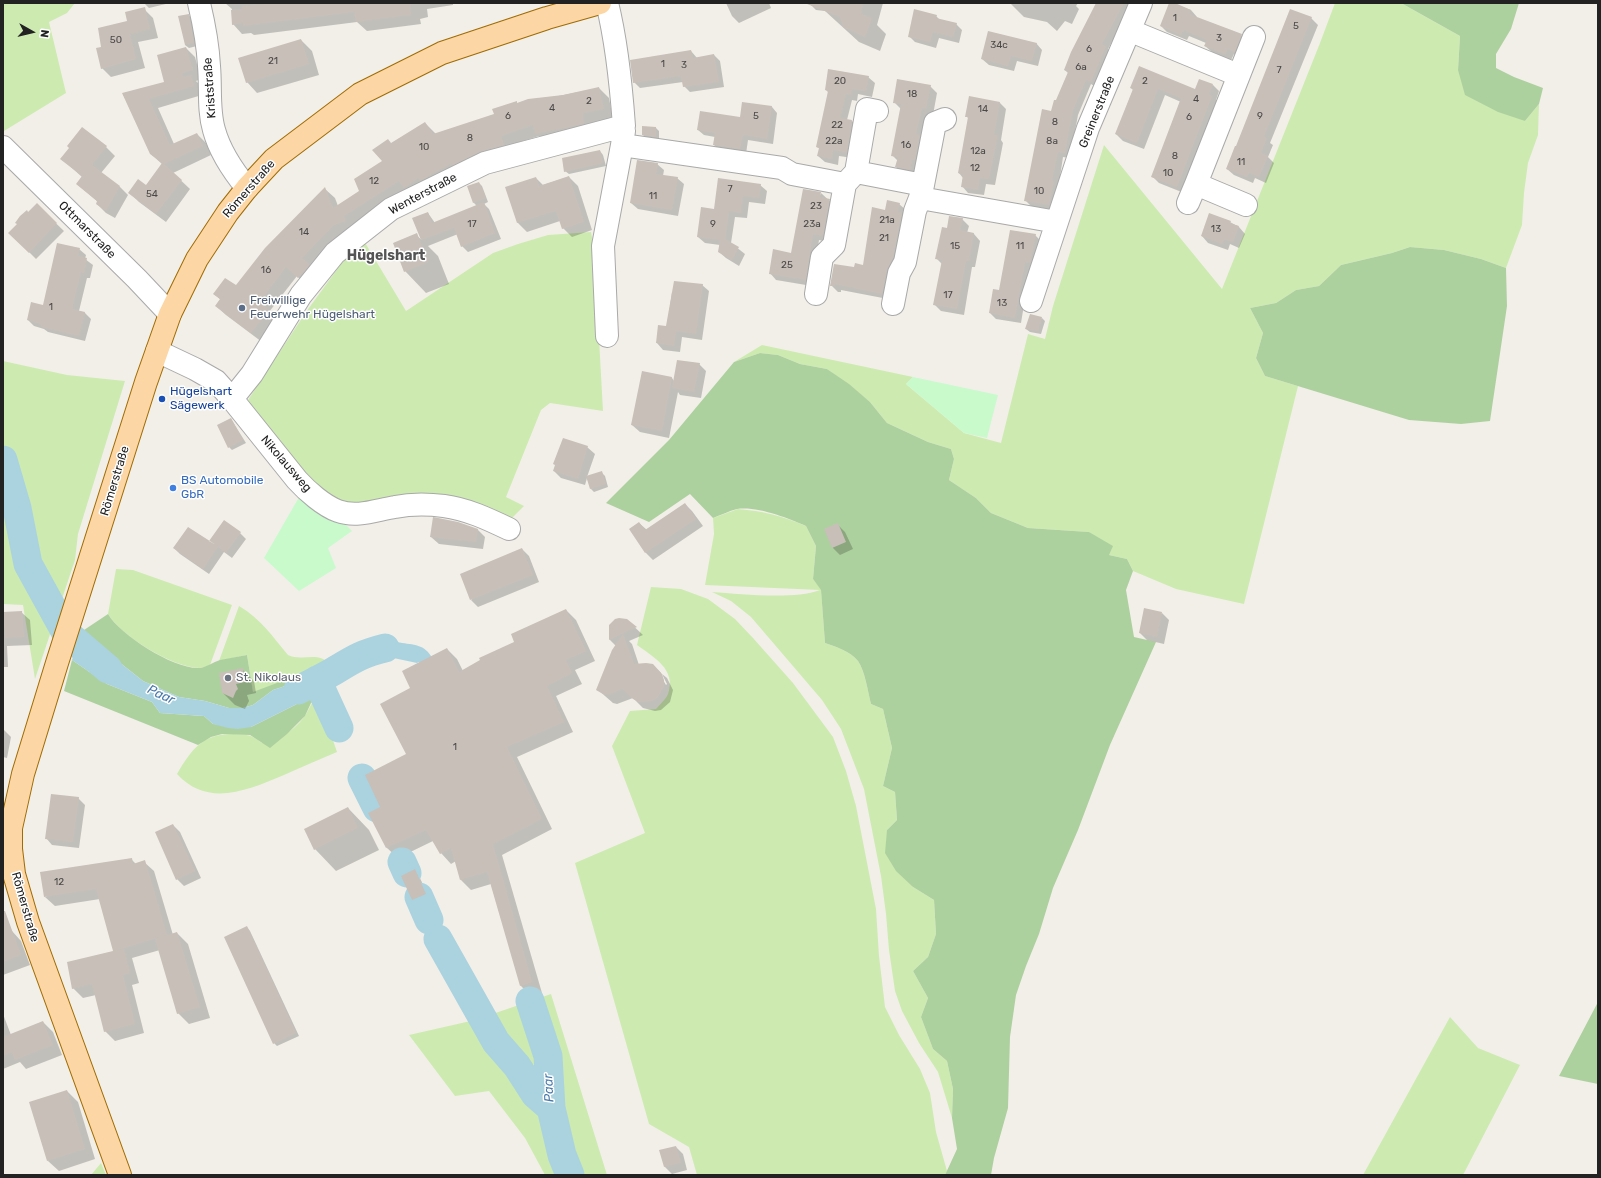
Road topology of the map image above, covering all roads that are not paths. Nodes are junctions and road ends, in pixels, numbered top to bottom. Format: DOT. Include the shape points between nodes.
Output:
graph roads {
  1 [pos="199,3"];
  2 [pos="600,3"];
  3 [pos="607,3"];
  4 [pos="1141,3"];
  5 [pos="1131,31"];
  6 [pos="1254,37"];
  7 [pos="1238,75"];
  8 [pos="866,109"];
  9 [pos="945,119"];
  10 [pos="623,135"];
  11 [pos="3,147"];
  12 [pos="850,178"];
  13 [pos="247,188"];
  14 [pos="922,191"];
  15 [pos="1246,205"];
  16 [pos="1057,222"];
  17 [pos="816,294"];
  18 [pos="1031,301"];
  19 [pos="893,304"];
  20 [pos="170,314"];
  21 [pos="607,336"];
  22 [pos="157,351"];
  23 [pos="232,399"];
  24 [pos="509,528"];
  25 [pos="9,875"];
  26 [pos="120,1175"];
  1 -- 13 [label="street, Kriststraße" via="205,26 214,132 226,158"];
  2 -- 13 [label="main road, Römerstraße" via="442,53 360,94 274,159"];
  3 -- 10 [label="street" via="622,92"];
  4 -- 5 [label="street, Greinerstraße"];
  5 -- 7 [label="street"];
  5 -- 16 [label="street, Greinerstraße" via="1088,128"];
  6 -- 7 [label="street"];
  7 -- 15 [label="street" via="1192,194"];
  8 -- 12 [label="street"];
  9 -- 14 [label="street" via="935,123"];
  10 -- 12 [label="street, Wenterstraße" via="782,168 792,174"];
  10 -- 21 [label="street" via="602,246"];
  10 -- 23 [label="street, Wenterstraße" via="485,162 391,209 335,253 301,295 252,374"];
  11 -- 20 [label="street, Ottmarstraße"];
  12 -- 14 [label="street"];
  12 -- 17 [label="street" via="834,245 822,257"];
  13 -- 20 [label="main road, Römerstraße" via="197,259"];
  14 -- 16 [label="street"];
  14 -- 19 [label="street"];
  16 -- 18 [label="street, Greinerstraße"];
  20 -- 22 [label="main road, Römerstraße"];
  22 -- 23 [label="street, Nikolausweg" via="216,381"];
  22 -- 25 [label="main road, Römerstraße" via="23,774 11,828"];
  23 -- 24 [label="street, Nikolausweg" via="307,491 337,511 352,514 414,505 443,506 469,511"];
  25 -- 26 [label="main road, Römerstraße"];
}
